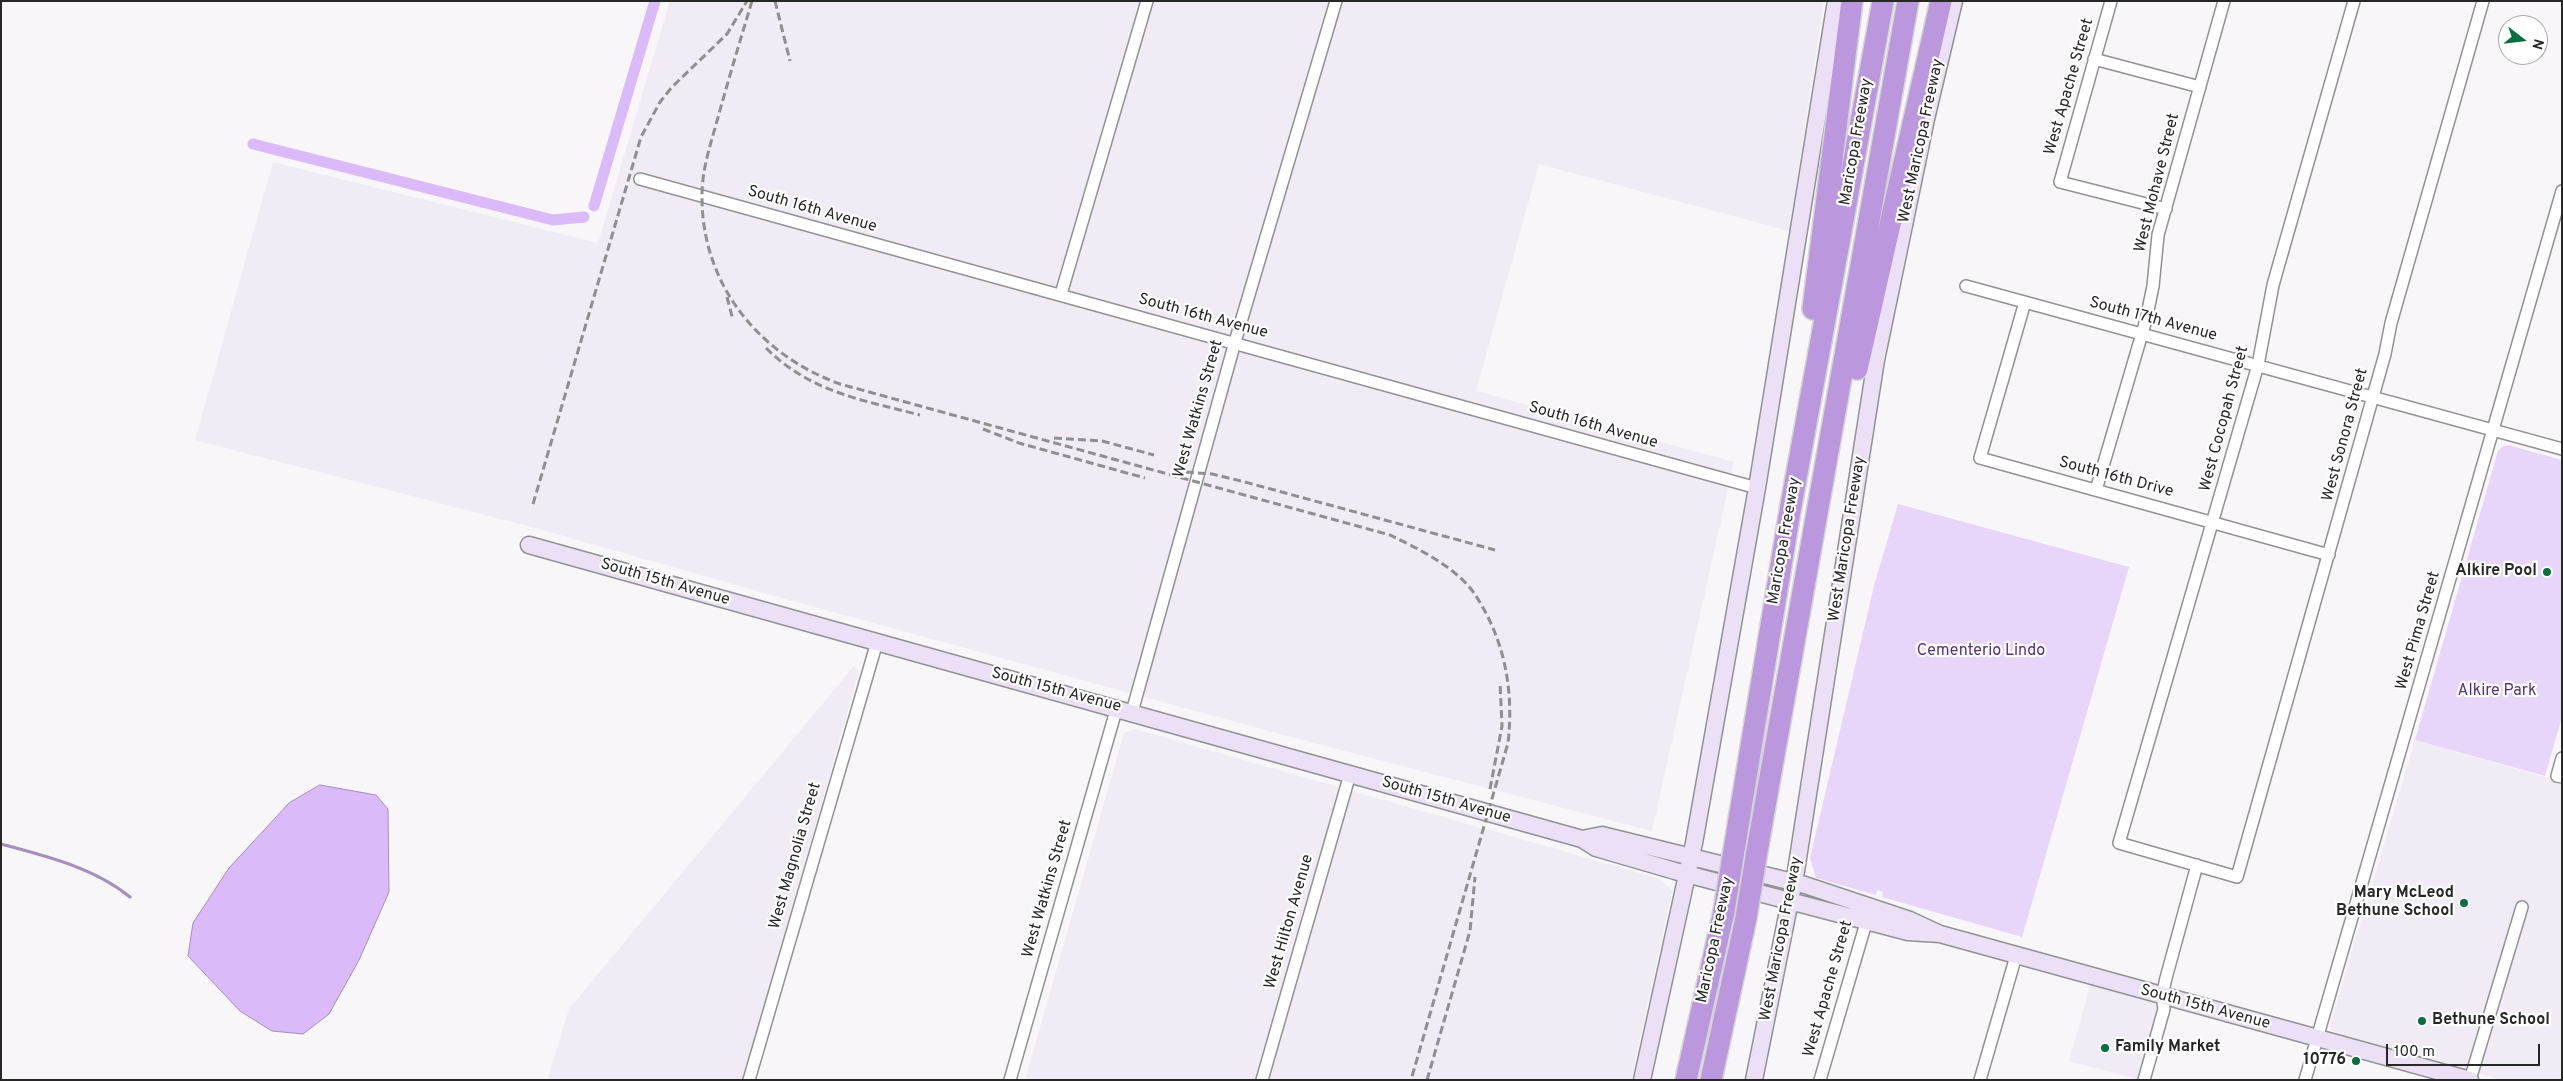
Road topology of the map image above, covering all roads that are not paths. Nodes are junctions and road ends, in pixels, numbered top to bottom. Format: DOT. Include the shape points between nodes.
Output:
graph roads {
  1 [pos="1147,1"];
  2 [pos="1336,1"];
  3 [pos="1836,1"];
  4 [pos="1852,1"];
  5 [pos="1883,1"];
  6 [pos="1908,1"];
  7 [pos="1941,1"];
  8 [pos="1954,1"];
  9 [pos="2111,1"];
  10 [pos="2224,1"];
  11 [pos="2354,1"];
  12 [pos="2483,1"];
  13 [pos="2094,59"];
  14 [pos="2200,87"];
  15 [pos="640,179"];
  16 [pos="2562,191"];
  17 [pos="2166,209"];
  18 [pos="2557,226"];
  19 [pos="1966,286"];
  20 [pos="1061,294"];
  21 [pos="2025,302"];
  22 [pos="2141,334"];
  23 [pos="1235,342"];
  24 [pos="2258,366"];
  25 [pos="2373,398"];
  26 [pos="1806,421"];
  27 [pos="2493,431"];
  28 [pos="2562,449"];
  29 [pos="1828,456"];
  30 [pos="1757,488"];
  31 [pos="2096,490"];
  32 [pos="2214,522"];
  33 [pos="529,545"];
  34 [pos="2330,555"];
  35 [pos="877,642"];
  36 [pos="1125,710"];
  37 [pos="2562,758"];
  38 [pos="1350,774"];
  39 [pos="2559,777"];
  40 [pos="1582,839"];
  41 [pos="1691,856"];
  42 [pos="2197,865"];
  43 [pos="1686,874"];
  44 [pos="1794,882"];
  45 [pos="1790,902"];
  46 [pos="2522,906"];
  47 [pos="1868,915"];
  48 [pos="2016,956"];
  49 [pos="2162,996"];
  50 [pos="2318,1039"];
  51 [pos="749,1080"];
  52 [pos="1010,1080"];
  53 [pos="1262,1080"];
  54 [pos="1642,1080"];
  55 [pos="1686,1080"];
  56 [pos="1710,1080"];
  57 [pos="1754,1080"];
  58 [pos="1820,1080"];
  59 [pos="1980,1080"];
  60 [pos="2144,1080"];
  61 [pos="2306,1080"];
  62 [pos="2470,1080"];
  1 -- 20 [label="street"];
  2 -- 23 [label="street, West Watkins Street"];
  3 -- 30 [label="main road"];
  4 -- 26 [label="highway" via="1806,366"];
  5 -- 26 [label="highway, Maricopa Freeway"];
  6 -- 29 [label="highway, Maricopa Freeway"];
  7 -- 29 [label="highway" via="1842,433"];
  8 -- 44 [label="main road, West Maricopa Freeway" via="1876,360"];
  9 -- 13 [label="street, West Apache Street"];
  10 -- 14 [label="street, West Mohave Street"];
  11 -- 24 [label="street, West Cocopah Street" via="2275,277"];
  12 -- 25 [label="street, West Sonora Street" via="2391,323"];
  13 -- 14 [label="street"];
  13 -- 17 [label="street, West Apache Street" via="2060,182"];
  14 -- 17 [label="street, West Mohave Street"];
  15 -- 20 [label="street, South 16th Avenue"];
  16 -- 18 [label="street, West Pima Street"];
  17 -- 22 [label="street, West Mohave Street" via="2155,250 2150,301"];
  18 -- 27 [label="street, West Pima Street"];
  19 -- 21 [label="street, South 17th Avenue"];
  20 -- 23 [label="street, South 16th Avenue"];
  21 -- 22 [label="street, South 17th Avenue"];
  21 -- 31 [label="street, South 16th Drive" via="1980,458"];
  22 -- 24 [label="street, South 17th Avenue"];
  22 -- 31 [label="street, West Mohave Street"];
  23 -- 30 [label="street, South 16th Avenue"];
  23 -- 36 [label="street, West Watkins Street"];
  24 -- 25 [label="street, South 17th Avenue"];
  24 -- 32 [label="street, West Cocopah Street"];
  25 -- 27 [label="street, South 17th Avenue"];
  25 -- 34 [label="street, West Sonora Street"];
  26 -- 55 [label="highway, Maricopa Freeway, bridge" via="1724,911"];
  27 -- 28 [label="street, South 17th Avenue"];
  27 -- 50 [label="street, West Pima Street"];
  29 -- 56 [label="highway, Maricopa Freeway, bridge" via="1746,918"];
  30 -- 41 [label="main road"];
  31 -- 32 [label="street, South 16th Drive"];
  32 -- 34 [label="street, South 16th Drive"];
  32 -- 42 [label="street, West Cocopah Street" via="2119,843"];
  33 -- 35 [label="main road, South 15th Avenue"];
  34 -- 42 [label="street, West Sonora Street" via="2237,877"];
  35 -- 36 [label="main road, South 15th Avenue"];
  35 -- 51 [label="street, West Magnolia Street"];
  36 -- 38 [label="main road, South 15th Avenue"];
  36 -- 52 [label="street, West Watkins Street"];
  37 -- 39 [label="street"];
  38 -- 40 [label="main road, South 15th Avenue"];
  38 -- 53 [label="street, West Hilton Avenue"];
  40 -- 41 [label="main road, South 15th Avenue" via="1602,835"];
  40 -- 43 [label="main road, South 15th Avenue" via="1596,848"];
  41 -- 43 [label="main road"];
  41 -- 44 [label="main road, South 15th Avenue"];
  42 -- 49 [label="street"];
  43 -- 45 [label="main road, South 15th Avenue"];
  43 -- 54 [label="main road"];
  44 -- 45 [label="main road, West Maricopa Freeway"];
  44 -- 47 [label="main road, South 15th Avenue"];
  45 -- 47 [label="main road, South 15th Avenue"];
  45 -- 57 [label="main road, West Maricopa Freeway"];
  46 -- 62 [label="street"];
  47 -- 48 [label="main road, South 15th Avenue" via="1910,920 1940,934"];
  47 -- 58 [label="street, West Apache Street"];
  48 -- 49 [label="main road, South 15th Avenue"];
  48 -- 59 [label="street"];
  49 -- 50 [label="main road, South 15th Avenue"];
  49 -- 60 [label="street" via="2164,1010"];
  50 -- 61 [label="street, West Pima Street"];
  50 -- 62 [label="main road, South 15th Avenue"];
}
